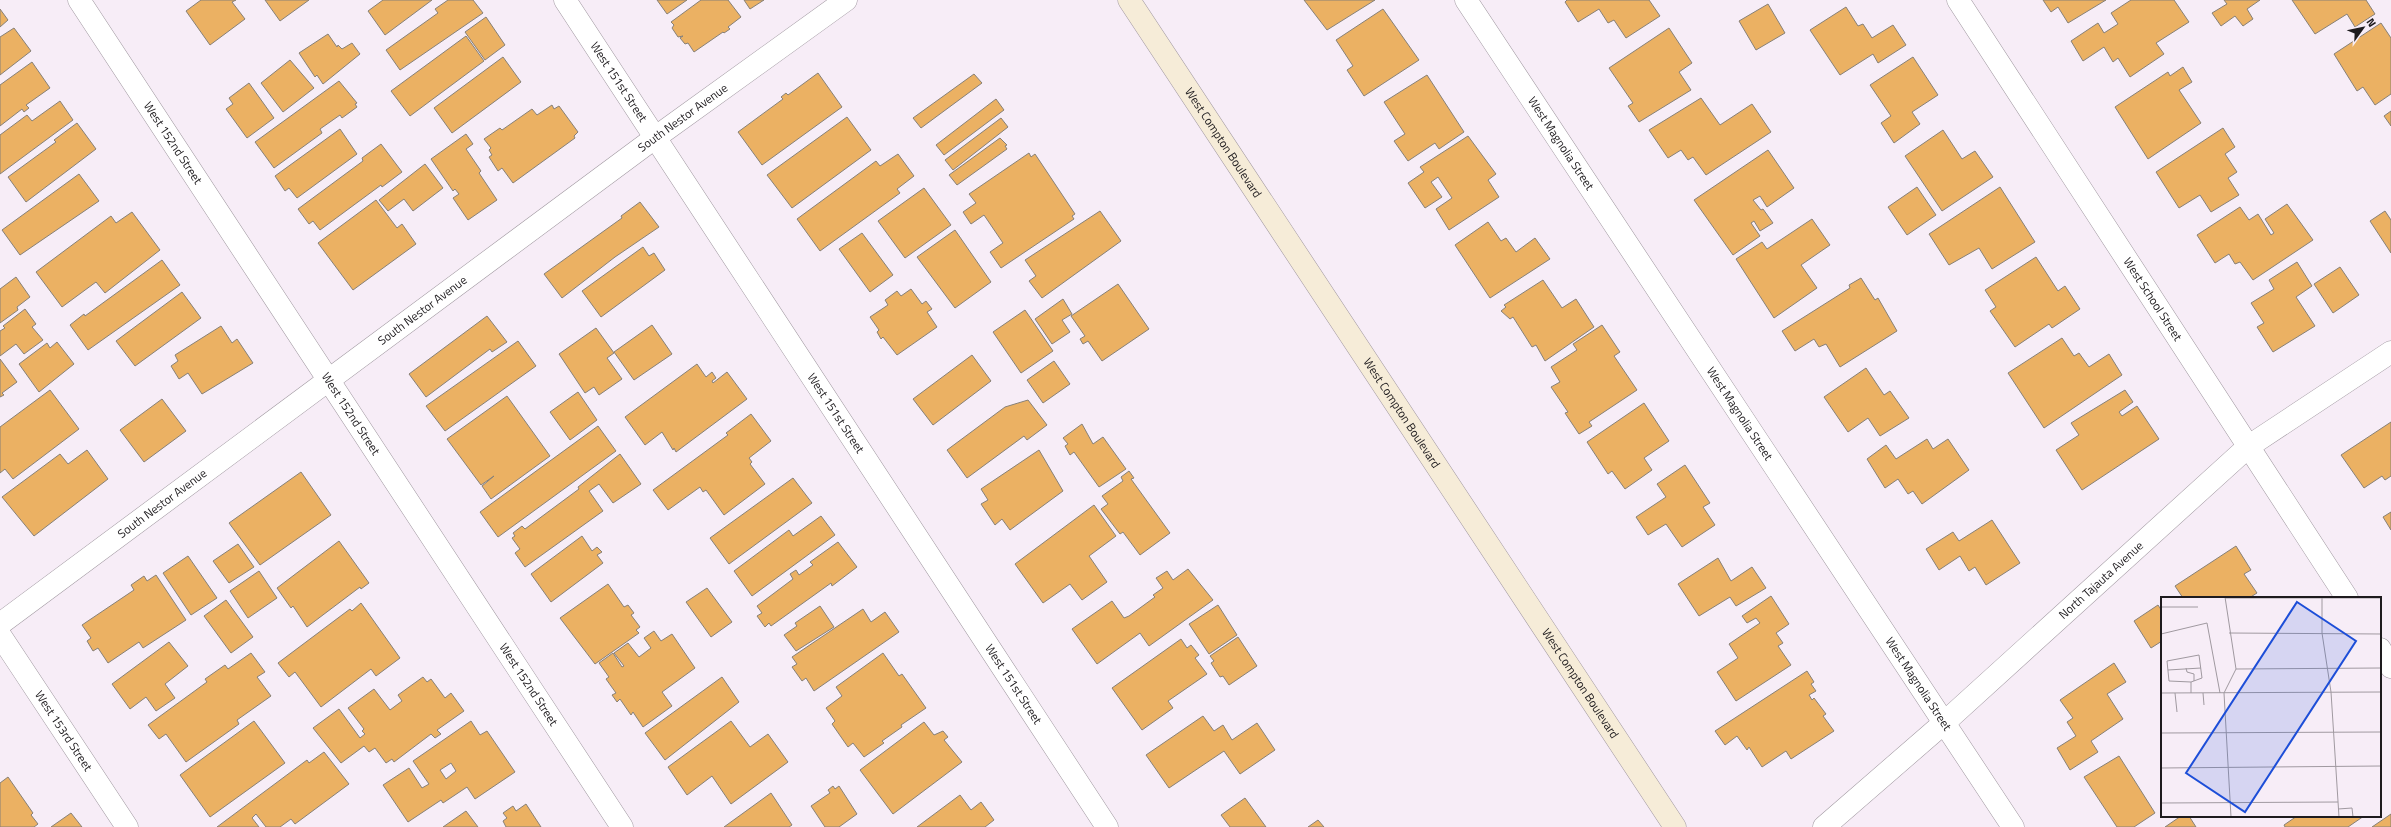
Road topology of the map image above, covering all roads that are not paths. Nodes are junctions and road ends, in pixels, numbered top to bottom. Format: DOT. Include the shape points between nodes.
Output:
graph roads {
  1 [pos="79,0"];
  2 [pos="565,0"];
  3 [pos="846,0"];
  4 [pos="1129,0"];
  5 [pos="1466,0"];
  6 [pos="1958,0"];
  7 [pos="656,137"];
  8 [pos="2391,352"];
  9 [pos="330,380"];
  10 [pos="2250,446"];
  11 [pos="2346,597"];
  12 [pos="0,624"];
  13 [pos="0,635"];
  14 [pos="2381,651"];
  15 [pos="2391,666"];
  16 [pos="1945,722"];
  17 [pos="127,827"];
  18 [pos="622,827"];
  19 [pos="1107,827"];
  20 [pos="1675,827"];
  21 [pos="1824,827"];
  22 [pos="2013,827"];
  1 -- 9 [label="street, West 152nd Street"];
  2 -- 7 [label="street, West 151st Street"];
  3 -- 7 [label="street, South Nestor Avenue"];
  4 -- 20 [label="main road, West Compton Boulevard"];
  5 -- 16 [label="street, West Magnolia Street"];
  6 -- 10 [label="street, West School Street"];
  7 -- 9 [label="street, South Nestor Avenue"];
  7 -- 19 [label="street, West 151st Street"];
  8 -- 10 [label="street, North Tajauta Avenue"];
  9 -- 12 [label="street, South Nestor Avenue"];
  9 -- 18 [label="street, West 152nd Street"];
  10 -- 11 [label="street, West School Street"];
  10 -- 16 [label="street, North Tajauta Avenue"];
  13 -- 17 [label="street, West 153rd Street"];
  14 -- 15 [label="street"];
  16 -- 21 [label="street, North Tajauta Avenue"];
  16 -- 22 [label="street, West Magnolia Street"];
}
